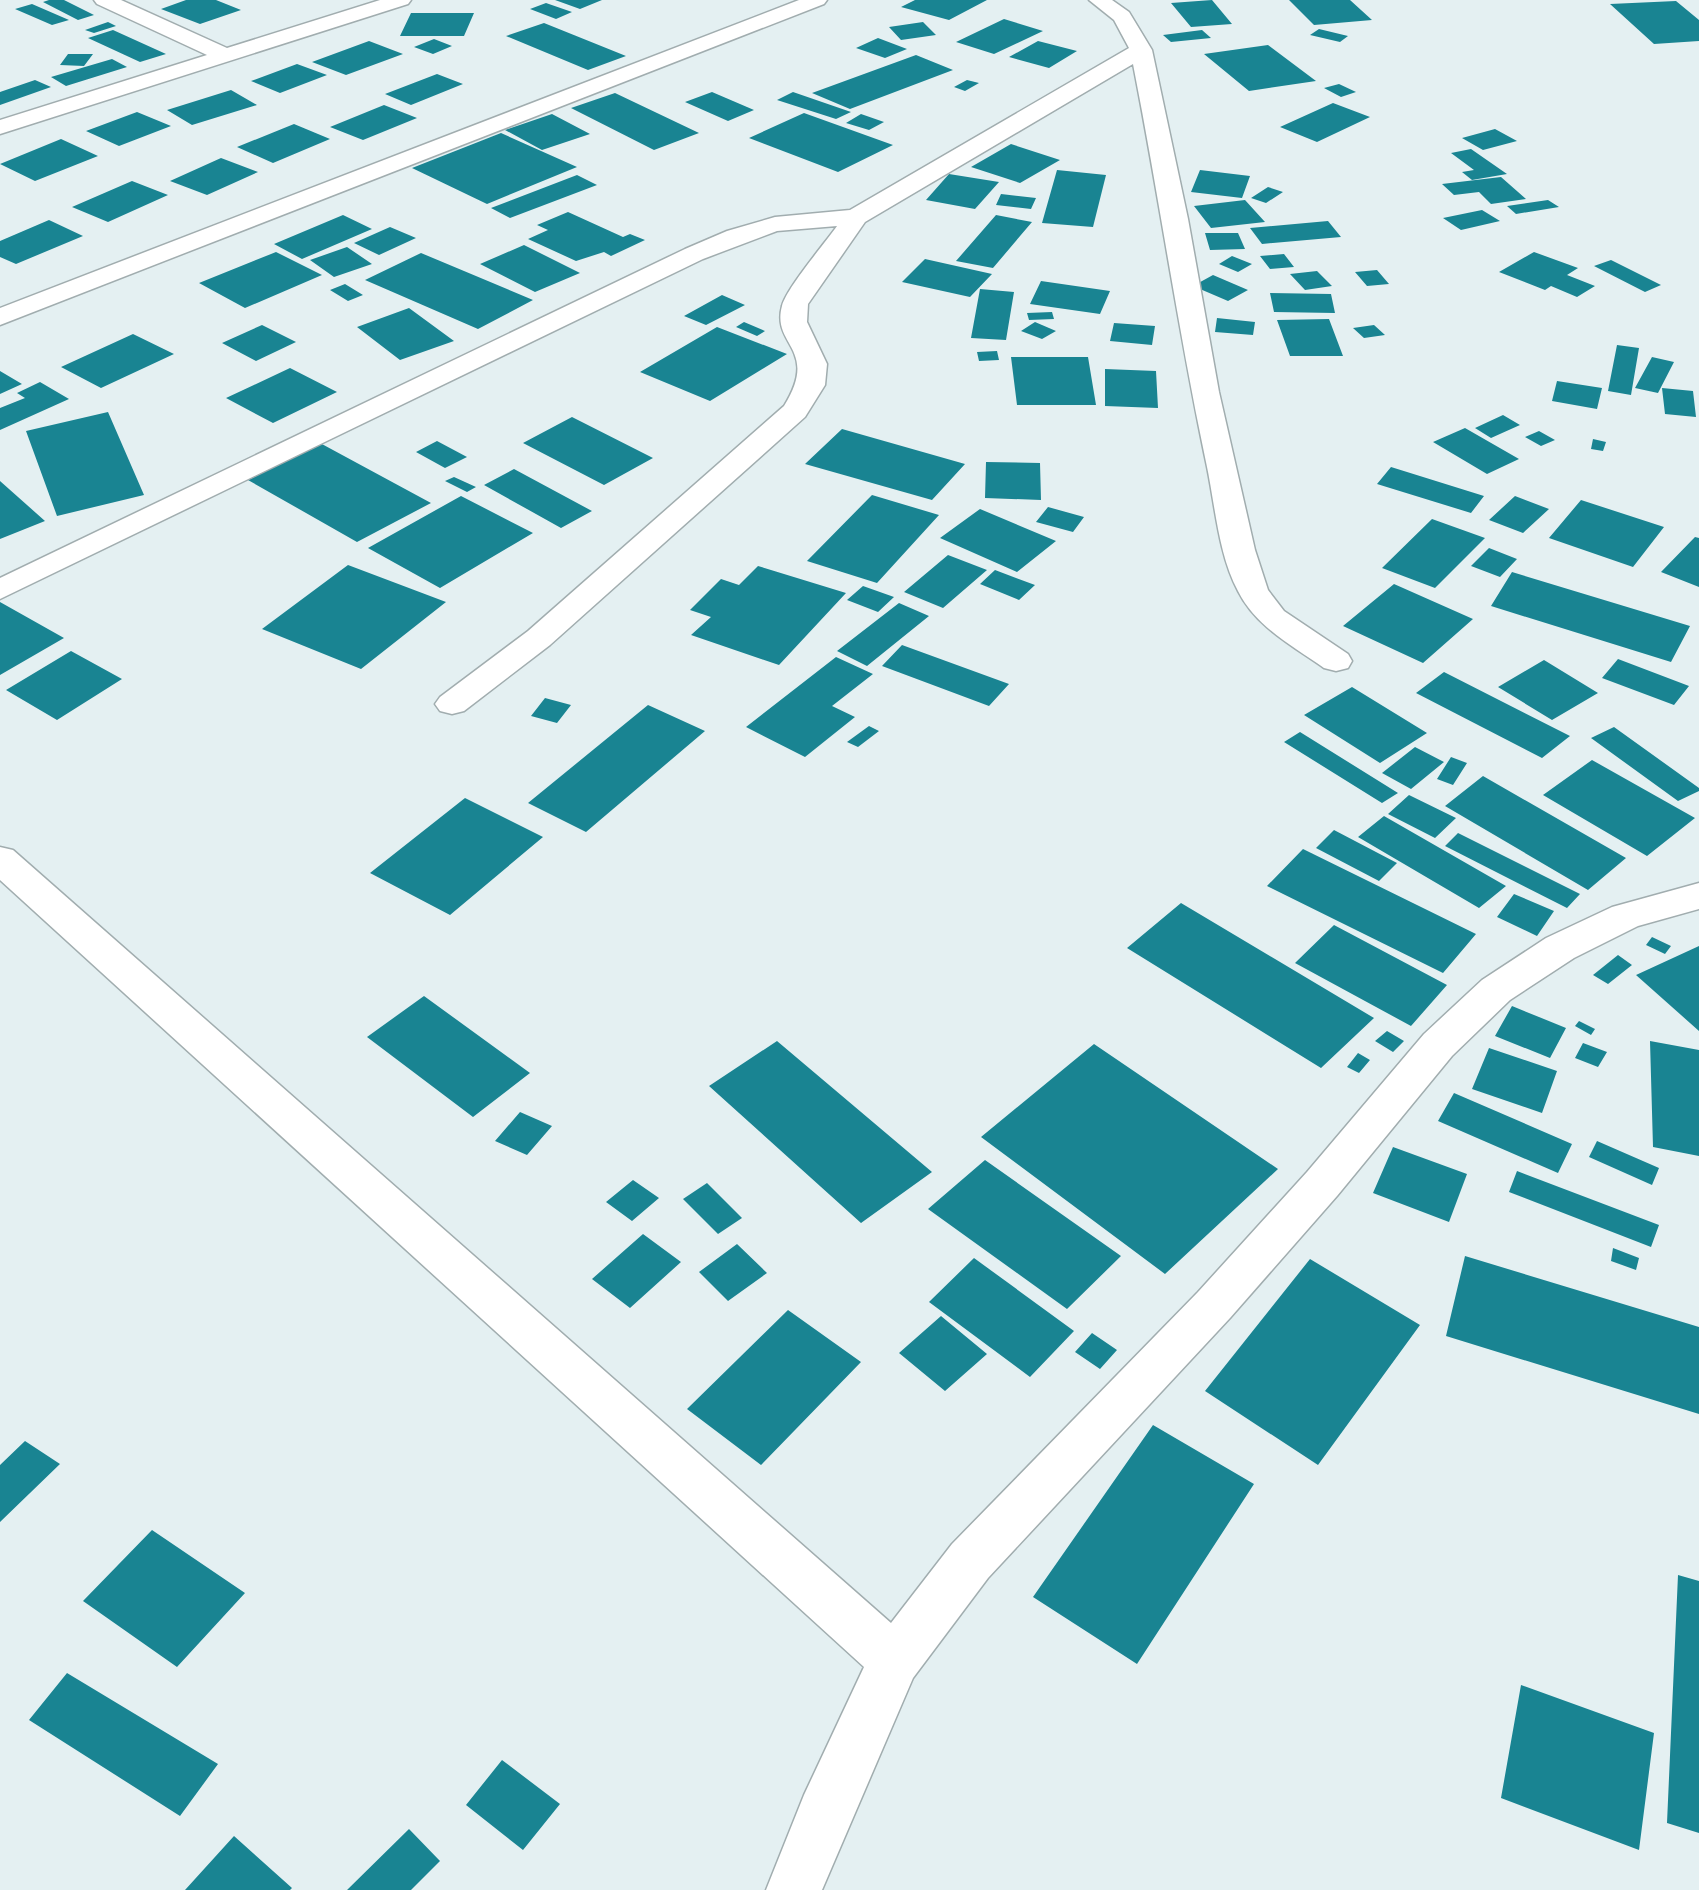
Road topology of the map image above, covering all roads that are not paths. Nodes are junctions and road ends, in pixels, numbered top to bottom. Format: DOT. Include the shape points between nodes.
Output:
graph roads {
  1 [pos="104,0"];
  2 [pos="401,0"];
  3 [pos="817,0"];
  4 [pos="1099,0"];
  5 [pos="1141,50"];
  6 [pos="227,56"];
  7 [pos="0,127"];
  8 [pos="856,217"];
  9 [pos="0,317"];
  10 [pos="0,590"];
  11 [pos="1336,661"];
  12 [pos="452,704"];
  13 [pos="0,859"];
  14 [pos="1699,897"];
  15 [pos="894,1660"];
  16 [pos="794,1890"];
  1 -- 6 [label="street"];
  2 -- 6 [label="street"];
  3 -- 9 [label="street"];
  4 -- 5 [label="street" via="1122,16"];
  5 -- 8 [label="street"];
  5 -- 11 [label="street" via="1205,392 1253,591 1273,618"];
  6 -- 7 [label="street"];
  8 -- 10 [label="street" via="775,225 694,254"];
  8 -- 12 [label="street" via="795,304 794,322 813,364 811,385 795,411 574,608"];
  13 -- 15 [label="street"];
  14 -- 15 [label="street" via="1625,916 1560,948 1496,990 1438,1045 1223,1295 970,1561"];
  15 -- 16 [label="street"];
}
